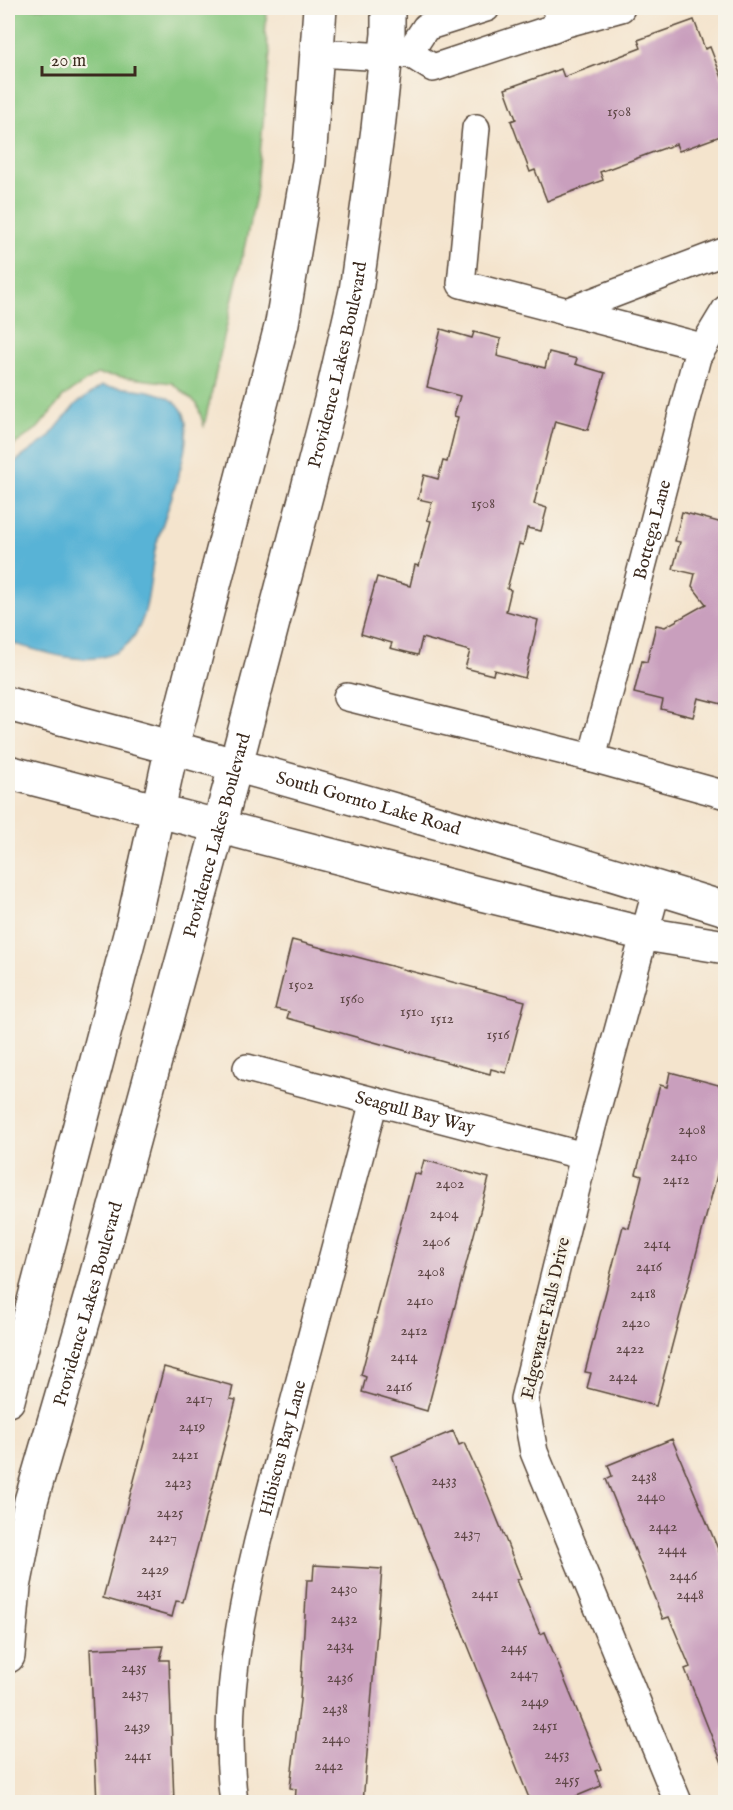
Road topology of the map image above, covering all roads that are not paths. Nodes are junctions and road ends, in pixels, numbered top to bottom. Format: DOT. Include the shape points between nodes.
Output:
graph roads {
  1 [pos="320,8"];
  2 [pos="388,8"];
  3 [pos="486,8"];
  4 [pos="621,8"];
  5 [pos="561,17"];
  6 [pos="317,53"];
  7 [pos="397,55"];
  8 [pos="476,128"];
  9 [pos="726,251"];
  10 [pos="726,309"];
  11 [pos="566,312"];
  12 [pos="702,347"];
  13 [pos="346,697"];
  14 [pos="8,704"];
  15 [pos="172,747"];
  16 [pos="592,758"];
  17 [pos="236,764"];
  18 [pos="8,772"];
  19 [pos="726,795"];
  20 [pos="158,812"];
  21 [pos="219,827"];
  22 [pos="657,888"];
  23 [pos="726,909"];
  24 [pos="645,934"];
  25 [pos="726,947"];
  26 [pos="247,1068"];
  27 [pos="374,1101"];
  28 [pos="584,1156"];
  29 [pos="8,1400"];
  30 [pos="8,1656"];
  31 [pos="234,1803"];
  32 [pos="678,1803"];
  1 -- 6 [label="street"];
  2 -- 7 [label="street, Providence Lakes Boulevard"];
  3 -- 7 [label="street" via="426,27"];
  4 -- 5 [label="street"];
  5 -- 7 [label="street" via="434,68"];
  6 -- 7 [label="street"];
  6 -- 15 [label="street" via="309,162 282,323"];
  7 -- 17 [label="street, Providence Lakes Boulevard" via="356,291"];
  8 -- 11 [label="street" via="461,284"];
  9 -- 11 [label="street"];
  10 -- 12 [label="street, Bottega Lane"];
  11 -- 12 [label="street"];
  12 -- 16 [label="street, Bottega Lane"];
  13 -- 16 [label="street"];
  14 -- 15 [label="street, South Gornto Lake Road"];
  15 -- 17 [label="street, South Gornto Lake Road"];
  15 -- 20 [label="street"];
  16 -- 19 [label="street"];
  17 -- 21 [label="street, Providence Lakes Boulevard"];
  17 -- 22 [label="street, South Gornto Lake Road"];
  18 -- 20 [label="street"];
  20 -- 21 [label="street"];
  20 -- 29 [label="street" via="130,934"];
  21 -- 24 [label="street"];
  21 -- 30 [label="street, Providence Lakes Boulevard" via="31,1501 14,1587"];
  22 -- 23 [label="street, South Gornto Lake Road"];
  22 -- 24 [label="street, Edgewater Falls Drive"];
  24 -- 25 [label="street"];
  24 -- 28 [label="street, Edgewater Falls Drive"];
  26 -- 27 [label="street, Seagull Bay Way"];
  27 -- 28 [label="street, Seagull Bay Way"];
  27 -- 31 [label="street, Hibiscus Bay Lane" via="253,1561 236,1651 231,1735"];
  28 -- 32 [label="street, Edgewater Falls Drive" via="524,1399 534,1452"];
}
